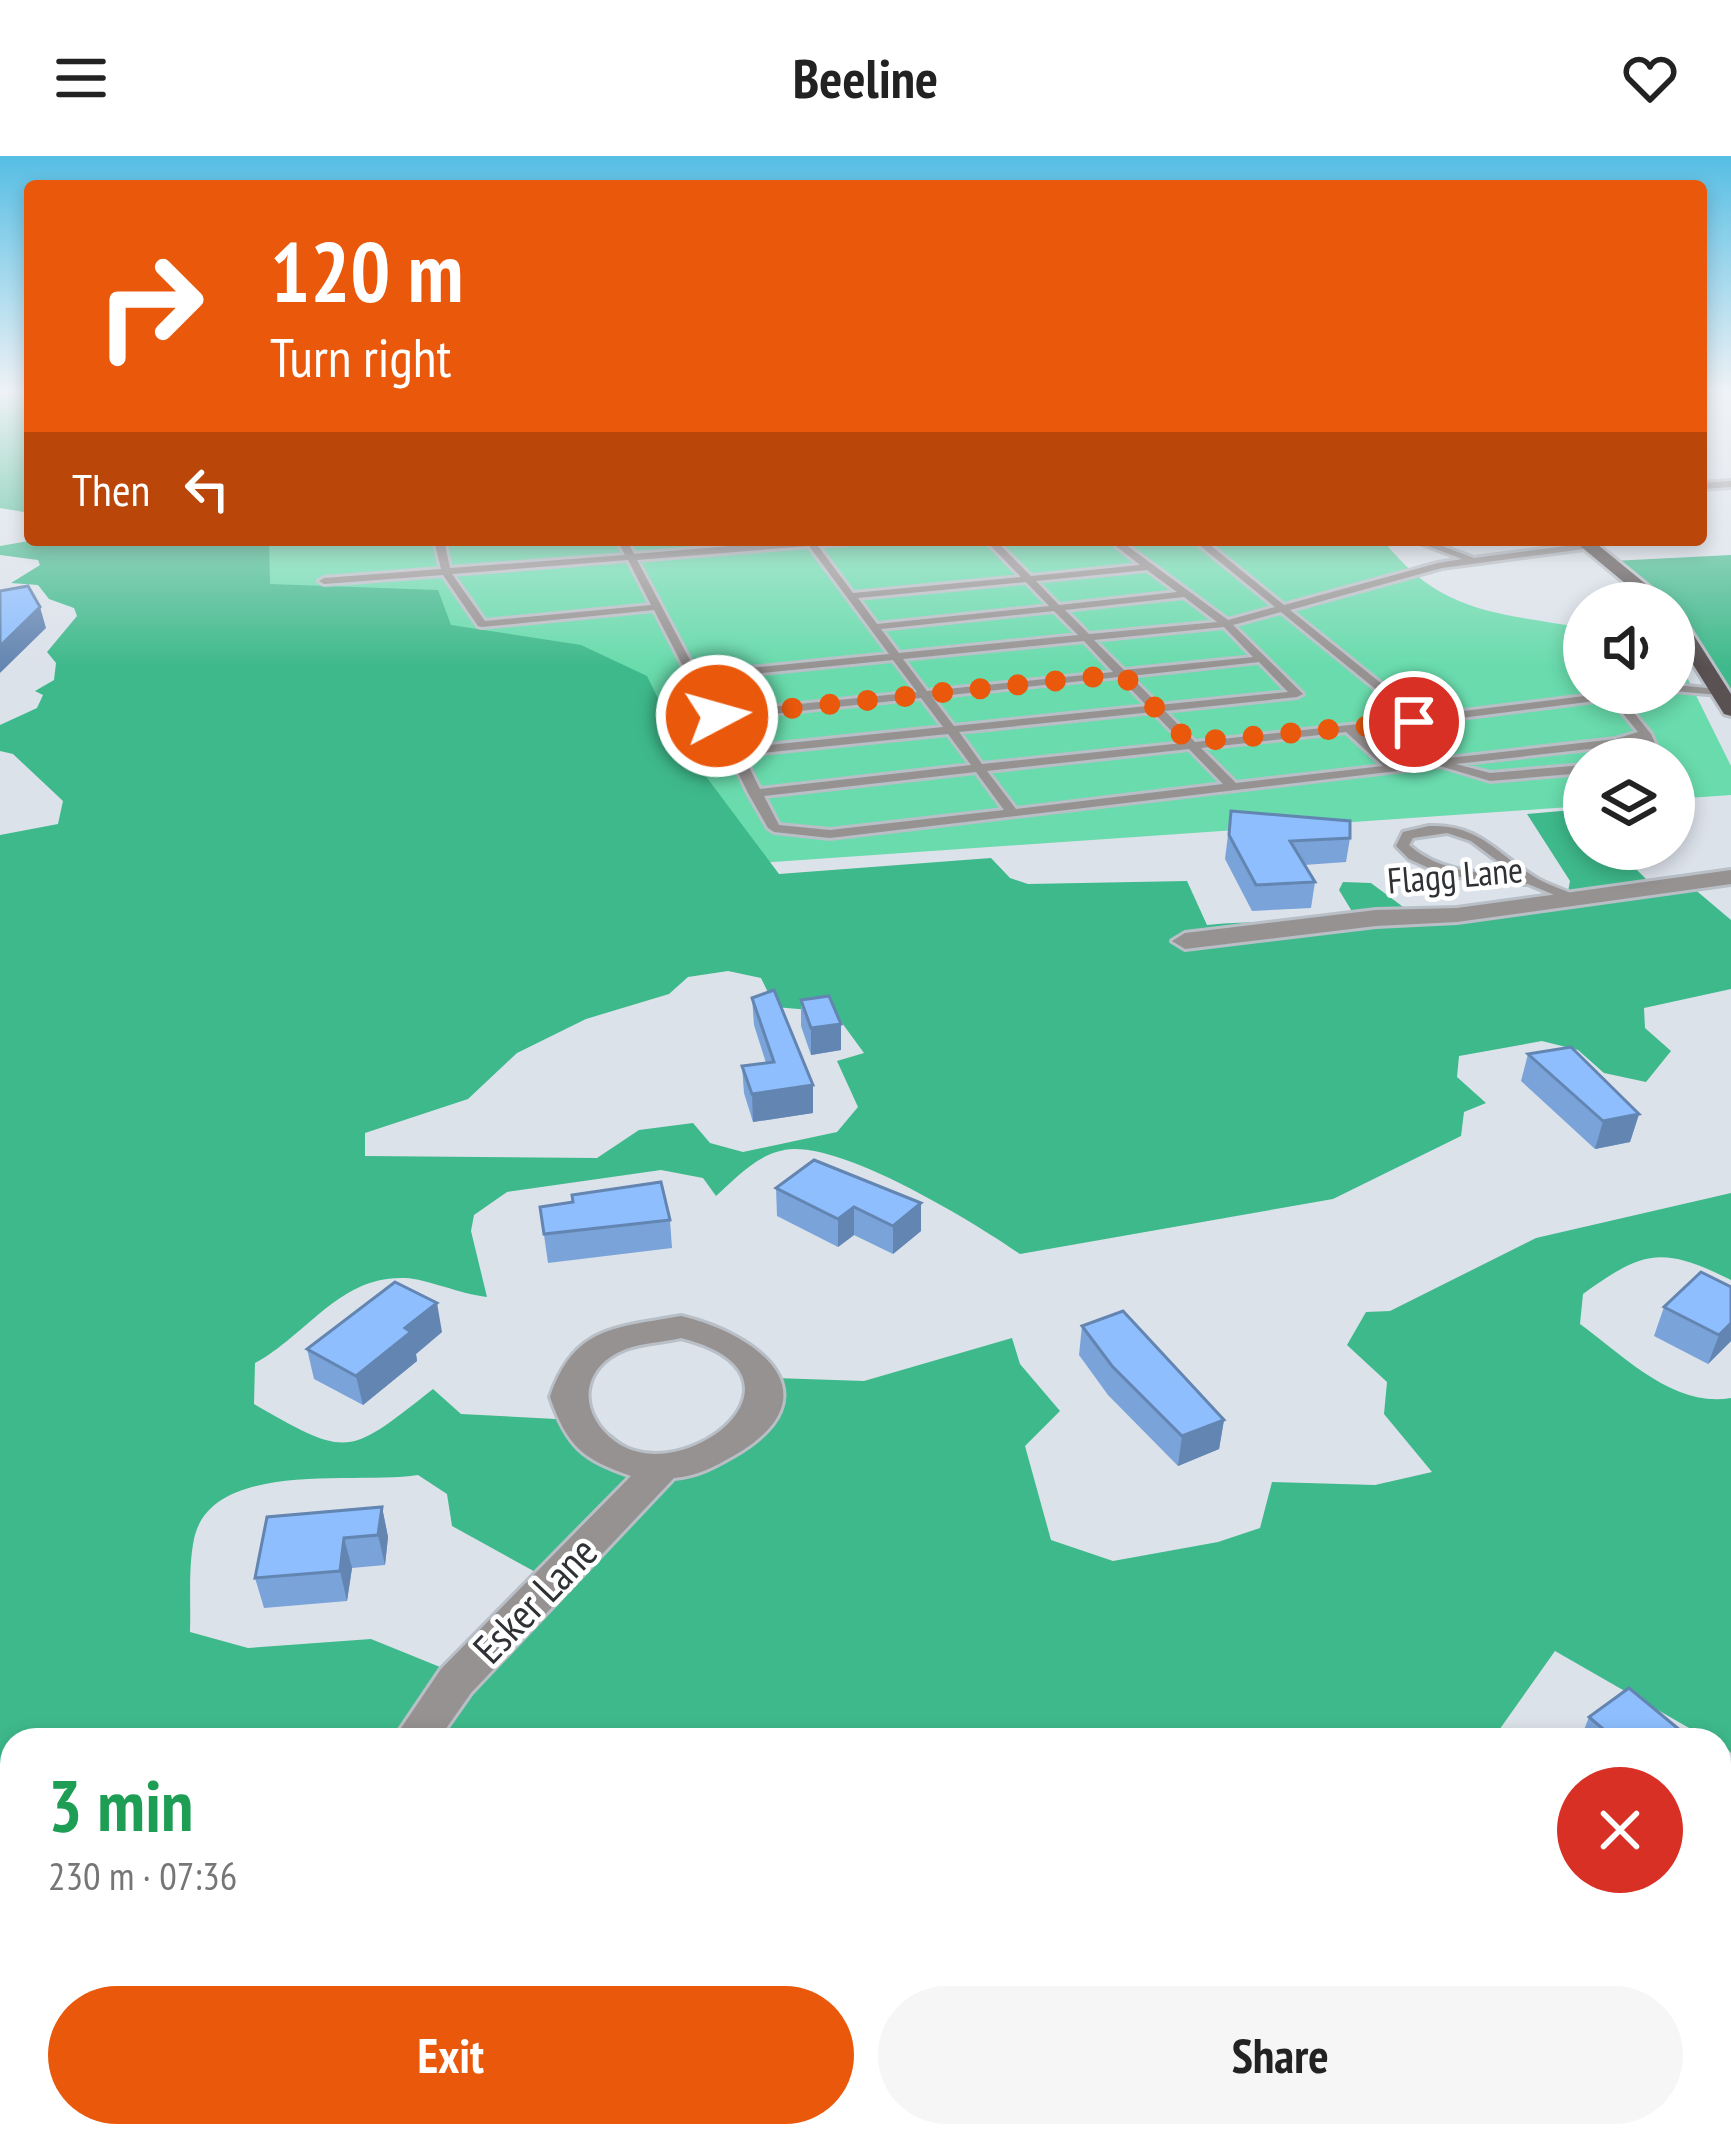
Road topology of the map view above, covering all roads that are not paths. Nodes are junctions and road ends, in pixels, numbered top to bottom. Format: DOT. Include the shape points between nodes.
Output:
graph roads {
  1 [pos="440,546"];
  2 [pos="625,546"];
  3 [pos="765,546"];
  4 [pos="813,546"];
  5 [pos="997,546"];
  6 [pos="1121,546"];
  7 [pos="1205,546"];
  8 [pos="1433,546"];
  9 [pos="1565,546"];
  10 [pos="1589,546"];
  11 [pos="631,558"];
  12 [pos="1470,560"];
  13 [pos="1149,567"];
  14 [pos="446,572"];
  15 [pos="1029,579"];
  16 [pos="323,581"];
  17 [pos="1634,582"];
  18 [pos="1181,595"];
  19 [pos="851,596"];
  20 [pos="657,607"];
  21 [pos="1058,609"];
  22 [pos="1283,609"];
  23 [pos="1226,624"];
  24 [pos="874,626"];
  25 [pos="1088,639"];
  26 [pos="1695,653"];
  27 [pos="896,657"];
  28 [pos="1256,660"];
  29 [pos="1122,674"];
  30 [pos="704,681"];
  31 [pos="1695,690"];
  32 [pos="1719,692"];
  33 [pos="923,693"];
  34 [pos="1563,703"];
  35 [pos="1156,709"];
  36 [pos="1731,710"];
  37 [pos="1629,714"];
  38 [pos="717,716"];
  39 [pos="1414,722"];
  40 [pos="951,730"];
  41 [pos="1350,730"];
  42 [pos="1645,734"];
  43 [pos="1647,738"];
  44 [pos="1189,742"];
  45 [pos="736,752"];
  46 [pos="1438,762"];
  47 [pos="978,767"];
  48 [pos="1392,767"];
  49 [pos="1563,771"];
  50 [pos="1232,786"];
  51 [pos="754,793"];
  52 [pos="1012,812"];
  53 [pos="1731,878"];
  54 [pos="1530,880"];
  55 [pos="1574,899"];
  56 [pos="1185,941"];
  57 [pos="663,1466"];
  58 [pos="423,1728"];
  1 -- 14 [label="lane"];
  2 -- 11 [label="lane"];
  3 -- 11 [label="lane"];
  4 -- 19 [label="lane"];
  5 -- 15 [label="lane"];
  6 -- 13 [label="lane"];
  7 -- 22 [label="lane"];
  8 -- 12 [label="lane"];
  9 -- 12 [label="lane"];
  10 -- 17 [label="main road"];
  11 -- 14 [label="lane"];
  11 -- 20 [label="lane"];
  12 -- 22 [label="lane"];
  13 -- 15 [label="lane"];
  13 -- 18 [label="lane"];
  14 -- 16 [label="lane"];
  14 -- 20 [label="lane" via="482,624"];
  15 -- 19 [label="lane"];
  15 -- 21 [label="lane"];
  18 -- 21 [label="lane"];
  18 -- 23 [label="lane"];
  19 -- 24 [label="lane"];
  20 -- 30 [label="lane" via="695,680"];
  21 -- 24 [label="lane"];
  21 -- 25 [label="lane"];
  22 -- 23 [label="lane"];
  22 -- 39 [label="lane"];
  23 -- 25 [label="lane"];
  23 -- 28 [label="lane"];
  24 -- 27 [label="lane"];
  25 -- 27 [label="lane"];
  25 -- 29 [label="lane"];
  26 -- 32 [label="main road"];
  27 -- 30 [label="lane"];
  27 -- 33 [label="lane"];
  28 -- 29 [label="lane"];
  28 -- 35 [label="lane" via="1298,694"];
  29 -- 33 [label="lane"];
  29 -- 35 [label="lane"];
  30 -- 38 [label="lane"];
  31 -- 32 [label="lane"];
  32 -- 36 [label="main road"];
  33 -- 38 [label="lane"];
  33 -- 40 [label="lane"];
  34 -- 39 [label="lane"];
  35 -- 40 [label="lane"];
  35 -- 44 [label="lane"];
  37 -- 42 [label="lane"];
  38 -- 45 [label="lane"];
  39 -- 41 [label="lane"];
  40 -- 45 [label="lane"];
  40 -- 47 [label="lane"];
  41 -- 44 [label="lane"];
  41 -- 48 [label="lane"];
  42 -- 43 [label="lane"];
  42 -- 46 [label="lane"];
  44 -- 47 [label="lane"];
  44 -- 50 [label="lane"];
  45 -- 51 [label="lane"];
  46 -- 48 [label="lane"];
  46 -- 49 [label="lane" via="1490,777"];
  47 -- 51 [label="lane"];
  47 -- 52 [label="lane"];
  48 -- 50 [label="lane"];
  50 -- 52 [label="lane"];
  51 -- 52 [label="lane" via="774,828 798,833"];
  53 -- 55 [label="street, Flagg Lane"];
  54 -- 54 [label="lane" via="1484,839 1458,832 1425,829 1402,846 1413,860 1452,871"];
  54 -- 55 [label="lane"];
  55 -- 56 [label="street, Flagg Lane"];
  57 -- 57 [label="street, Esker Lane" via="727,1447 751,1426 764,1380 736,1343 710,1332 650,1329 595,1351 576,1370 567,1414 578,1436 628,1462"];
  57 -- 58 [label="street, Esker Lane" via="456,1681"];
}
